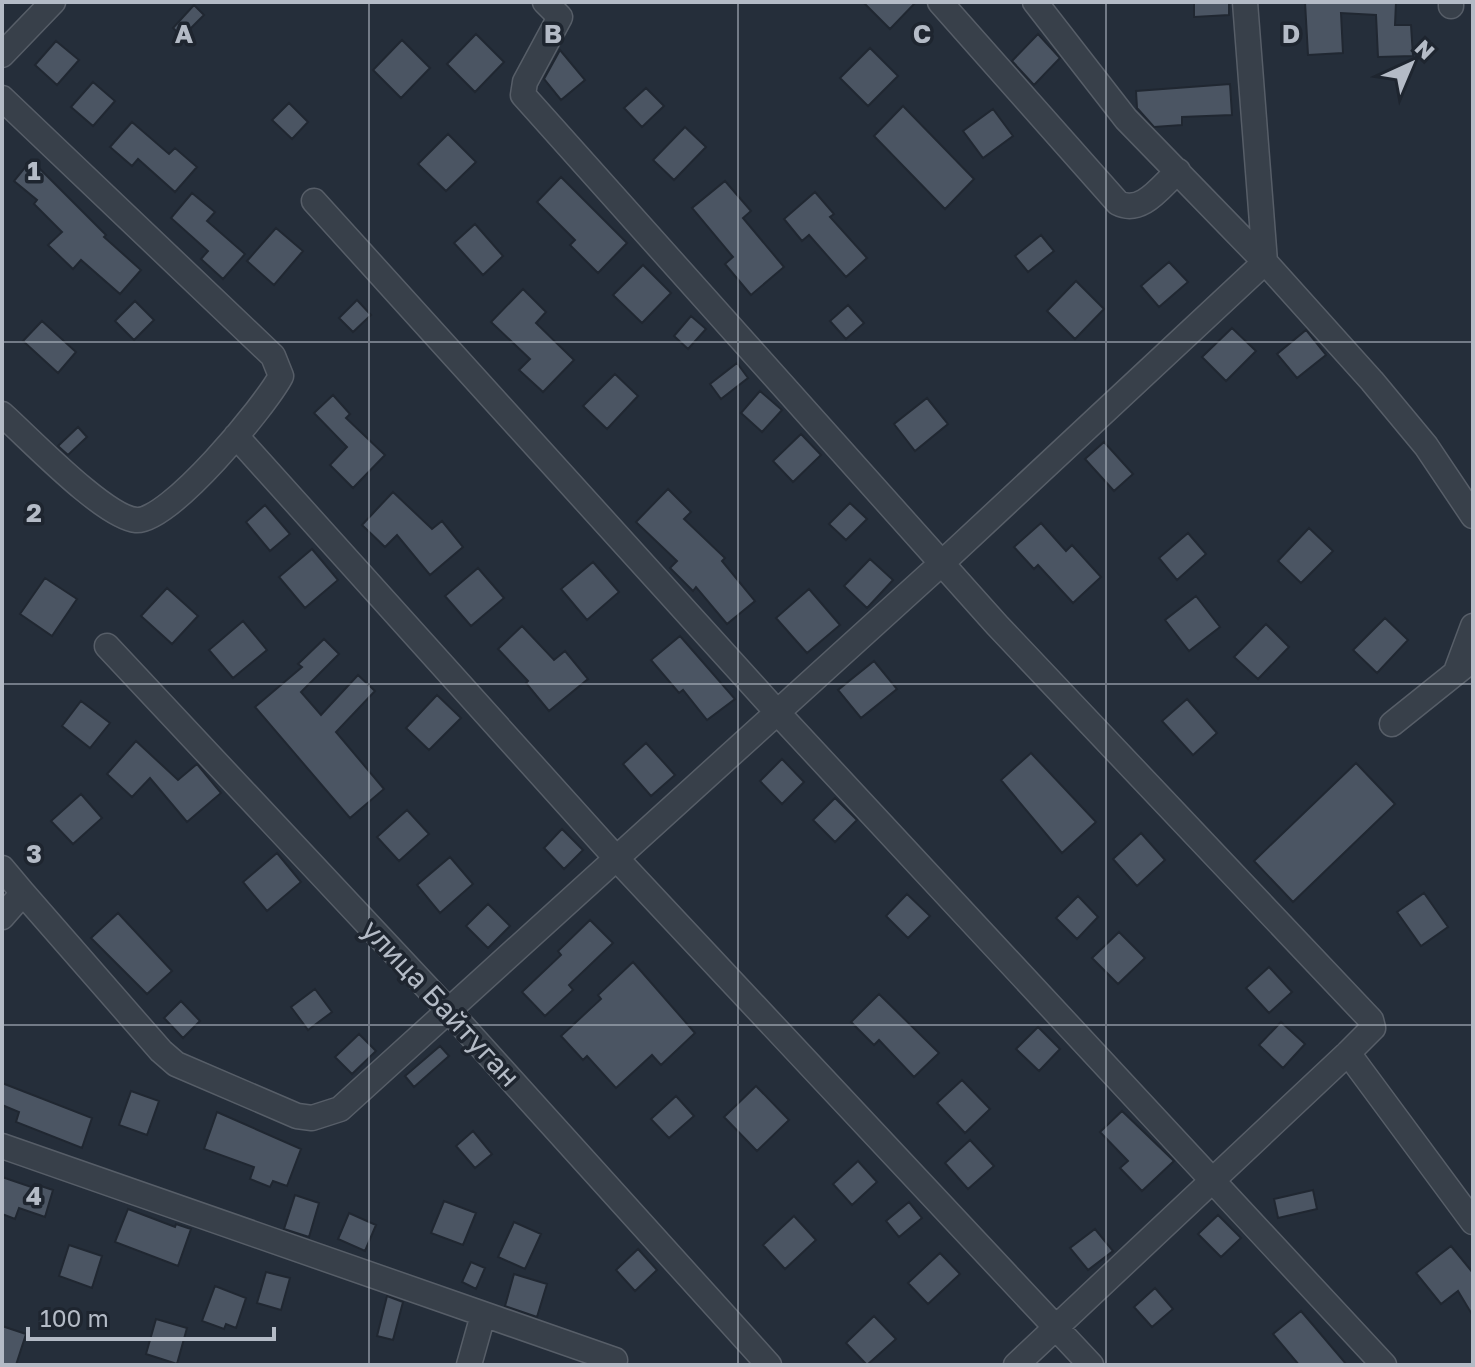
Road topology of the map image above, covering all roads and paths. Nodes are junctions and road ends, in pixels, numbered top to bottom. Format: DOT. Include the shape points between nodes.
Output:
graph roads {
  1 [pos="53,2"];
  2 [pos="545,2"];
  3 [pos="940,2"];
  4 [pos="1035,2"];
  5 [pos="1245,2"];
  6 [pos="2,55"];
  7 [pos="2,98"];
  8 [pos="1178,171"];
  9 [pos="314,201"];
  10 [pos="1265,262"];
  11 [pos="6,426"];
  12 [pos="236,436"];
  13 [pos="1473,516"];
  14 [pos="942,563"];
  15 [pos="1473,626"];
  16 [pos="107,646"];
  17 [pos="1465,664"];
  18 [pos="777,712"];
  19 [pos="1392,724"];
  20 [pos="616,858"];
  21 [pos="2,868"];
  22 [pos="23,893"];
  23 [pos="2,917"];
  24 [pos="450,1012"];
  25 [pos="1348,1053"];
  26 [pos="2,1146"];
  27 [pos="1214,1181"];
  28 [pos="1473,1222"];
  29 [pos="483,1315"];
  30 [pos="1057,1328"];
  31 [pos="615,1360"];
  32 [pos="469,1365"];
  33 [pos="769,1365"];
  34 [pos="1016,1365"];
  35 [pos="1091,1365"];
  36 [pos="1384,1365"];
  1 -- 6 [label="street"];
  2 -- 14 [label="street" via="560,17 523,95"];
  3 -- 8 [label="street" via="1113,199 1138,206"];
  4 -- 8 [label="street" via="1126,119"];
  5 -- 10 [label="street"];
  7 -- 12 [label="street" via="273,356 281,376"];
  8 -- 10 [label="street"];
  9 -- 18 [label="street"];
  10 -- 13 [label="street" via="1399,414"];
  10 -- 14 [label="street"];
  11 -- 12 [label="street" via="120,516 139,521 160,514"];
  12 -- 20 [label="street"];
  14 -- 18 [label="street"];
  14 -- 25 [label="street" via="1371,1020 1373,1028"];
  15 -- 17 [label="street"];
  16 -- 24 [label="street, улица Байтуган"];
  17 -- 19 [label="street"];
  18 -- 20 [label="street"];
  18 -- 27 [label="street"];
  20 -- 24 [label="street"];
  20 -- 30 [label="street"];
  21 -- 22 [label="street"];
  22 -- 23 [label="street"];
  22 -- 24 [label="street" via="176,1064 297,1116 312,1118 340,1109"];
  24 -- 33 [label="street, улица Байтуган"];
  25 -- 27 [label="street"];
  25 -- 28 [label="street"];
  26 -- 29 [label="street"];
  27 -- 30 [label="street"];
  27 -- 36 [label="street"];
  29 -- 31 [label="street"];
  29 -- 32 [label="street"];
  30 -- 34 [label="street"];
  30 -- 35 [label="street"];
}
